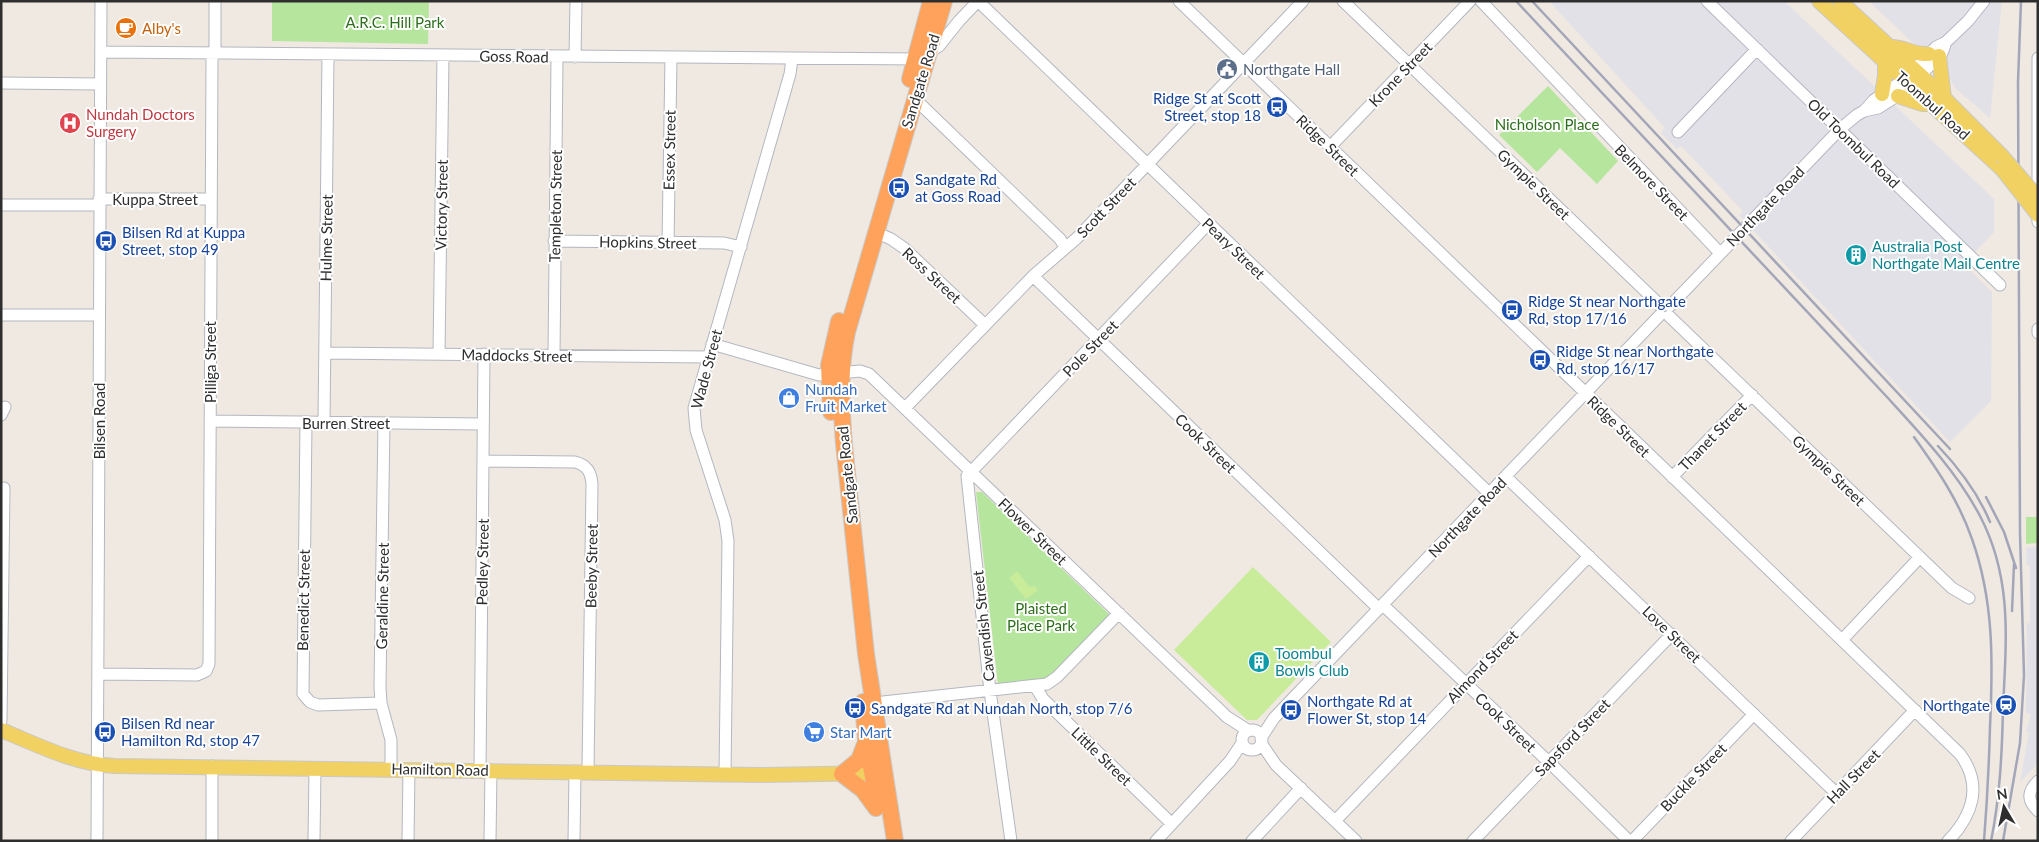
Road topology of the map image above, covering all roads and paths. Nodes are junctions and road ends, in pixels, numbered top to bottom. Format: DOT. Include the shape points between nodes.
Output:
graph roads {
  1 [pos="101,1"];
  2 [pos="215,1"];
  3 [pos="576,1"];
  4 [pos="931,1"];
  5 [pos="944,1"];
  6 [pos="978,1"];
  7 [pos="1179,1"];
  8 [pos="1303,1"];
  9 [pos="1343,1"];
  10 [pos="1470,1"];
  11 [pos="1481,1"];
  12 [pos="1707,1"];
  13 [pos="1819,1"];
  14 [pos="1840,1"];
  15 [pos="1984,1"];
  16 [pos="1890,46"];
  17 [pos="1757,49"];
  18 [pos="100,52"];
  19 [pos="213,53"];
  20 [pos="328,54"];
  21 [pos="1934,55"];
  22 [pos="443,56"];
  23 [pos="557,56"];
  24 [pos="575,57"];
  25 [pos="923,57"];
  26 [pos="671,58"];
  27 [pos="2038,58"];
  28 [pos="792,59"];
  29 [pos="1885,61"];
  30 [pos="1243,64"];
  31 [pos="1409,65"];
  32 [pos="1913,77"];
  33 [pos="1,83"];
  34 [pos="100,84"];
  35 [pos="1882,94"];
  36 [pos="1898,96"];
  37 [pos="915,100"];
  38 [pos="1938,101"];
  39 [pos="1864,111"];
  40 [pos="1840,129"];
  41 [pos="1678,132"];
  42 [pos="1330,147"];
  43 [pos="2002,163"];
  44 [pos="1148,164"];
  45 [pos="2037,174"];
  46 [pos="2038,198"];
  47 [pos="211,199"];
  48 [pos="99,202"];
  49 [pos="1,205"];
  50 [pos="2038,216"];
  51 [pos="2038,222"];
  52 [pos="1208,224"];
  53 [pos="875,232"];
  54 [pos="554,241"];
  55 [pos="668,243"];
  56 [pos="741,247"];
  57 [pos="1065,248"];
  58 [pos="1720,253"];
  59 [pos="1033,276"];
  60 [pos="2000,286"];
  61 [pos="1665,311"];
  62 [pos="1,315"];
  63 [pos="99,315"];
  64 [pos="985,325"];
  65 [pos="1098,340"];
  66 [pos="712,344"];
  67 [pos="325,353"];
  68 [pos="439,354"];
  69 [pos="484,354"];
  70 [pos="554,356"];
  71 [pos="708,357"];
  72 [pos="835,374"];
  73 [pos="1586,393"];
  74 [pos="1752,395"];
  75 [pos="905,408"];
  76 [pos="210,422"];
  77 [pos="306,422"];
  78 [pos="324,422"];
  79 [pos="384,423"];
  80 [pos="483,424"];
  81 [pos="483,460"];
  82 [pos="971,472"];
  83 [pos="1506,477"];
  84 [pos="1672,477"];
  85 [pos="4,488"];
  86 [pos="1490,494"];
  87 [pos="1589,556"];
  88 [pos="1920,557"];
  89 [pos="1970,598"];
  90 [pos="1381,607"];
  91 [pos="1119,613"];
  92 [pos="1672,634"];
  93 [pos="1842,640"];
  94 [pos="98,674"];
  95 [pos="1466,684"];
  96 [pos="1035,686"];
  97 [pos="990,692"];
  98 [pos="883,702"];
  99 [pos="381,703"];
  100 [pos="1915,710"];
  101 [pos="1754,714"];
  102 [pos="1,722"];
  103 [pos="1,730"];
  104 [pos="866,740"];
  105 [pos="1251,741"];
  106 [pos="1549,762"];
  107 [pos="98,765"];
  108 [pos="212,766"];
  109 [pos="315,768"];
  110 [pos="391,768"];
  111 [pos="409,769"];
  112 [pos="485,770"];
  113 [pos="581,771"];
  114 [pos="878,773"];
  115 [pos="725,774"];
  116 [pos="842,774"];
  117 [pos="2034,785"];
  118 [pos="1301,788"];
  119 [pos="1836,793"];
  120 [pos="879,812"];
  121 [pos="2038,812"];
  122 [pos="1335,821"];
  123 [pos="1172,824"];
  124 [pos="97,841"];
  125 [pos="212,841"];
  126 [pos="314,841"];
  127 [pos="408,841"];
  128 [pos="490,841"];
  129 [pos="574,841"];
  130 [pos="884,841"];
  131 [pos="894,841"];
  132 [pos="1011,841"];
  133 [pos="1156,841"];
  134 [pos="1252,841"];
  135 [pos="1356,841"];
  136 [pos="1473,841"];
  137 [pos="1630,841"];
  138 [pos="1791,841"];
  139 [pos="1948,841"];
  1 -- 18 [label="street, Bilsen Road"];
  2 -- 19 [label="street, Pilliga Street"];
  3 -- 24 [label="street"];
  4 -- 25 [label="highway, Sandgate Road"];
  5 -- 25 [label="highway, Sandgate Road"];
  6 -- 25 [label="street" via="939,46"];
  6 -- 44 [label="street, Peary Street"];
  7 -- 30 [label="street, Ridge Street"];
  8 -- 30 [label="street, Scott Street"];
  9 -- 31 [label="street, Gympie Street"];
  10 -- 31 [label="street, Krone Street"];
  11 -- 58 [label="street, Belmore Street"];
  12 -- 17 [label="street, Old Toombul Road"];
  13 -- 29 [label="main road, Toombul Road"];
  14 -- 16 [label="main road, Toombul Road"];
  15 -- 21 [label="street"];
  16 -- 21 [label="main road"];
  16 -- 32 [label="main road, Toombul Road"];
  17 -- 40 [label="street, Old Toombul Road"];
  17 -- 41 [label="street"];
  18 -- 19 [label="street, Goss Road"];
  18 -- 34 [label="street, Bilsen Road"];
  19 -- 20 [label="street, Goss Road"];
  19 -- 47 [label="street, Pilliga Street"];
  20 -- 22 [label="street, Goss Road"];
  20 -- 67 [label="street, Hulme Street"];
  21 -- 32 [label="street"];
  21 -- 38 [label="main road"];
  22 -- 23 [label="street, Goss Road"];
  22 -- 68 [label="street, Victory Street"];
  23 -- 24 [label="street, Goss Road"];
  23 -- 54 [label="street, Templeton Street"];
  24 -- 26 [label="street, Goss Road"];
  25 -- 28 [label="street, Goss Road"];
  25 -- 37 [label="highway, Sandgate Road"];
  25 -- 72 [label="highway, Sandgate Road" via="835,334 830,354"];
  26 -- 28 [label="street, Goss Road"];
  26 -- 55 [label="street, Essex Street"];
  27 -- 45 [label="street"];
  28 -- 56 [label="street, Wade Street"];
  29 -- 32 [label="main road, Toombul Road"];
  29 -- 35 [label="main road"];
  30 -- 42 [label="street, Ridge Street"];
  30 -- 44 [label="street, Scott Street"];
  31 -- 42 [label="street, Krone Street"];
  31 -- 61 [label="street, Gympie Street"];
  32 -- 35 [label="street, Northgate Road"];
  32 -- 36 [label="street, Northgate Road"];
  32 -- 38 [label="main road, Toombul Road"];
  33 -- 34 [label="street"];
  34 -- 48 [label="street, Bilsen Road"];
  35 -- 39 [label="street, Northgate Road"];
  36 -- 38 [label="main road" via="1922,104"];
  36 -- 39 [label="street, Northgate Road" via="1878,108"];
  37 -- 53 [label="highway, Sandgate Road"];
  37 -- 57 [label="street" via="1060,239"];
  38 -- 43 [label="main road, Toombul Road"];
  39 -- 40 [label="street, Northgate Road"];
  40 -- 58 [label="street, Northgate Road"];
  40 -- 60 [label="street, Old Toombul Road"];
  42 -- 73 [label="street, Ridge Street"];
  43 -- 46 [label="main road, Toombul Road, bridge"];
  43 -- 50 [label="main road, Toombul Road, bridge"];
  44 -- 52 [label="street, Peary Street"];
  44 -- 57 [label="street, Scott Street"];
  45 -- 51 [label="street"];
  47 -- 48 [label="street, Kuppa Street"];
  47 -- 76 [label="street, Pilliga Street"];
  48 -- 49 [label="street, Kuppa Street"];
  48 -- 63 [label="street, Bilsen Road"];
  52 -- 65 [label="street, Pole Street"];
  52 -- 86 [label="street, Peary Street"];
  53 -- 64 [label="street, Ross Street" via="904,248"];
  53 -- 72 [label="highway, Sandgate Road"];
  54 -- 55 [label="street, Hopkins Street"];
  54 -- 70 [label="street, Templeton Street"];
  55 -- 56 [label="street, Hopkins Street" via="724,243"];
  56 -- 66 [label="street, Wade Street"];
  57 -- 59 [label="street, Scott Street"];
  58 -- 61 [label="street, Northgate Road"];
  59 -- 64 [label="street, Scott Street"];
  59 -- 65 [label="street, Cook Street"];
  61 -- 73 [label="street, Northgate Road"];
  61 -- 74 [label="street, Gympie Street"];
  62 -- 63 [label="street"];
  63 -- 94 [label="street, Bilsen Road"];
  64 -- 75 [label="street, Scott Street"];
  65 -- 82 [label="street, Pole Street"];
  65 -- 90 [label="street, Cook Street"];
  66 -- 71 [label="street, Wade Street"];
  66 -- 72 [label="street" via="819,375"];
  67 -- 68 [label="street, Maddocks Street"];
  67 -- 78 [label="street, Hulme Street"];
  68 -- 69 [label="street, Maddocks Street"];
  69 -- 70 [label="street, Maddocks Street"];
  69 -- 80 [label="street, Pedley Street"];
  70 -- 71 [label="street, Maddocks Street"];
  71 -- 115 [label="street, Wade Street" via="694,414 696,430 725,520 728,541"];
  72 -- 75 [label="street, Flower Street" via="866,372"];
  72 -- 104 [label="highway, Sandgate Road"];
  72 -- 114 [label="highway, Sandgate Road"];
  73 -- 83 [label="street, Northgate Road"];
  73 -- 84 [label="street, Ridge Street"];
  74 -- 84 [label="street, Thanet Street"];
  74 -- 88 [label="street, Gympie Street"];
  75 -- 82 [label="street, Flower Street"];
  76 -- 77 [label="street, Burren Street"];
  76 -- 94 [label="street, Pilliga Street" via="210,660 206,671 197,676"];
  77 -- 78 [label="street, Burren Street"];
  77 -- 99 [label="street, Benedict Street" via="303,694 310,702 318,704"];
  78 -- 79 [label="street, Burren Street"];
  79 -- 80 [label="street, Burren Street"];
  79 -- 99 [label="street, Geraldine Street"];
  80 -- 81 [label="street, Pedley Street"];
  81 -- 112 [label="street, Pedley Street"];
  81 -- 113 [label="street, Beeby Street" via="575,462 585,466 590,474"];
  82 -- 91 [label="street, Flower Street"];
  82 -- 97 [label="street, Cavendish Street" via="967,480"];
  83 -- 86 [label="street, Northgate Road"];
  83 -- 87 [label="street, Love Street"];
  84 -- 93 [label="street, Ridge Street"];
  85 -- 102 [label="street"];
  86 -- 90 [label="street, Northgate Road"];
  87 -- 92 [label="street, Love Street"];
  87 -- 95 [label="street, Almond Street"];
  88 -- 89 [label="street, Gympie Street" via="1952,588"];
  88 -- 93 [label="street"];
  90 -- 95 [label="street, Cook Street"];
  90 -- 105 [label="street, Northgate Road"];
  91 -- 96 [label="street" via="1053,681"];
  91 -- 105 [label="street, Flower Street"];
  92 -- 101 [label="street, Love Street"];
  92 -- 106 [label="street, Sapsford Street"];
  93 -- 100 [label="street, Ridge Street"];
  94 -- 107 [label="street, Bilsen Road"];
  95 -- 106 [label="street, Cook Street"];
  95 -- 122 [label="street, Almond Street"];
  96 -- 97 [label="street"];
  96 -- 123 [label="street, Little Street" via="1043,699"];
  97 -- 98 [label="street"];
  97 -- 132 [label="street, Cavendish Street"];
  99 -- 110 [label="street, Geraldine Street" via="390,734"];
  100 -- 119 [label="street, Hall Street"];
  100 -- 139 [label="street, Ridge Street" via="1963,759 1972,780 1972,800 1966,820"];
  101 -- 119 [label="street, Love Street"];
  101 -- 137 [label="street, Buckle Street"];
  103 -- 107 [label="main road, Hamilton Road"];
  104 -- 114 [label="highway, Sandgate Road"];
  104 -- 116 [label="highway" via="859,760"];
  105 -- 118 [label="street, Flower Street" via="1266,760"];
  105 -- 123 [label="street, Northgate Road"];
  106 -- 136 [label="street, Sapsford Street"];
  106 -- 137 [label="street, Cook Street"];
  107 -- 108 [label="main road, Hamilton Road"];
  107 -- 124 [label="street, Bilsen Road"];
  108 -- 109 [label="main road, Hamilton Road"];
  108 -- 125 [label="street"];
  109 -- 110 [label="main road, Hamilton Road"];
  109 -- 126 [label="street"];
  110 -- 111 [label="main road, Hamilton Road"];
  111 -- 112 [label="main road, Hamilton Road"];
  111 -- 127 [label="street"];
  112 -- 113 [label="main road, Hamilton Road"];
  112 -- 128 [label="street, Pedley Street"];
  113 -- 115 [label="main road, Hamilton Road"];
  113 -- 129 [label="street"];
  114 -- 116 [label="main road, Hamilton Road"];
  114 -- 120 [label="highway, Sandgate Road"];
  114 -- 131 [label="highway, Sandgate Road"];
  115 -- 116 [label="main road, Hamilton Road"];
  116 -- 120 [label="highway" via="863,790"];
  117 -- 121 [label="street" via="2029,797"];
  118 -- 122 [label="street, Flower Street"];
  118 -- 134 [label="street"];
  119 -- 138 [label="street, Hall Street"];
  120 -- 130 [label="highway, Sandgate Road"];
  122 -- 135 [label="street, Flower Street"];
  123 -- 133 [label="street, Northgate Road"];
}
